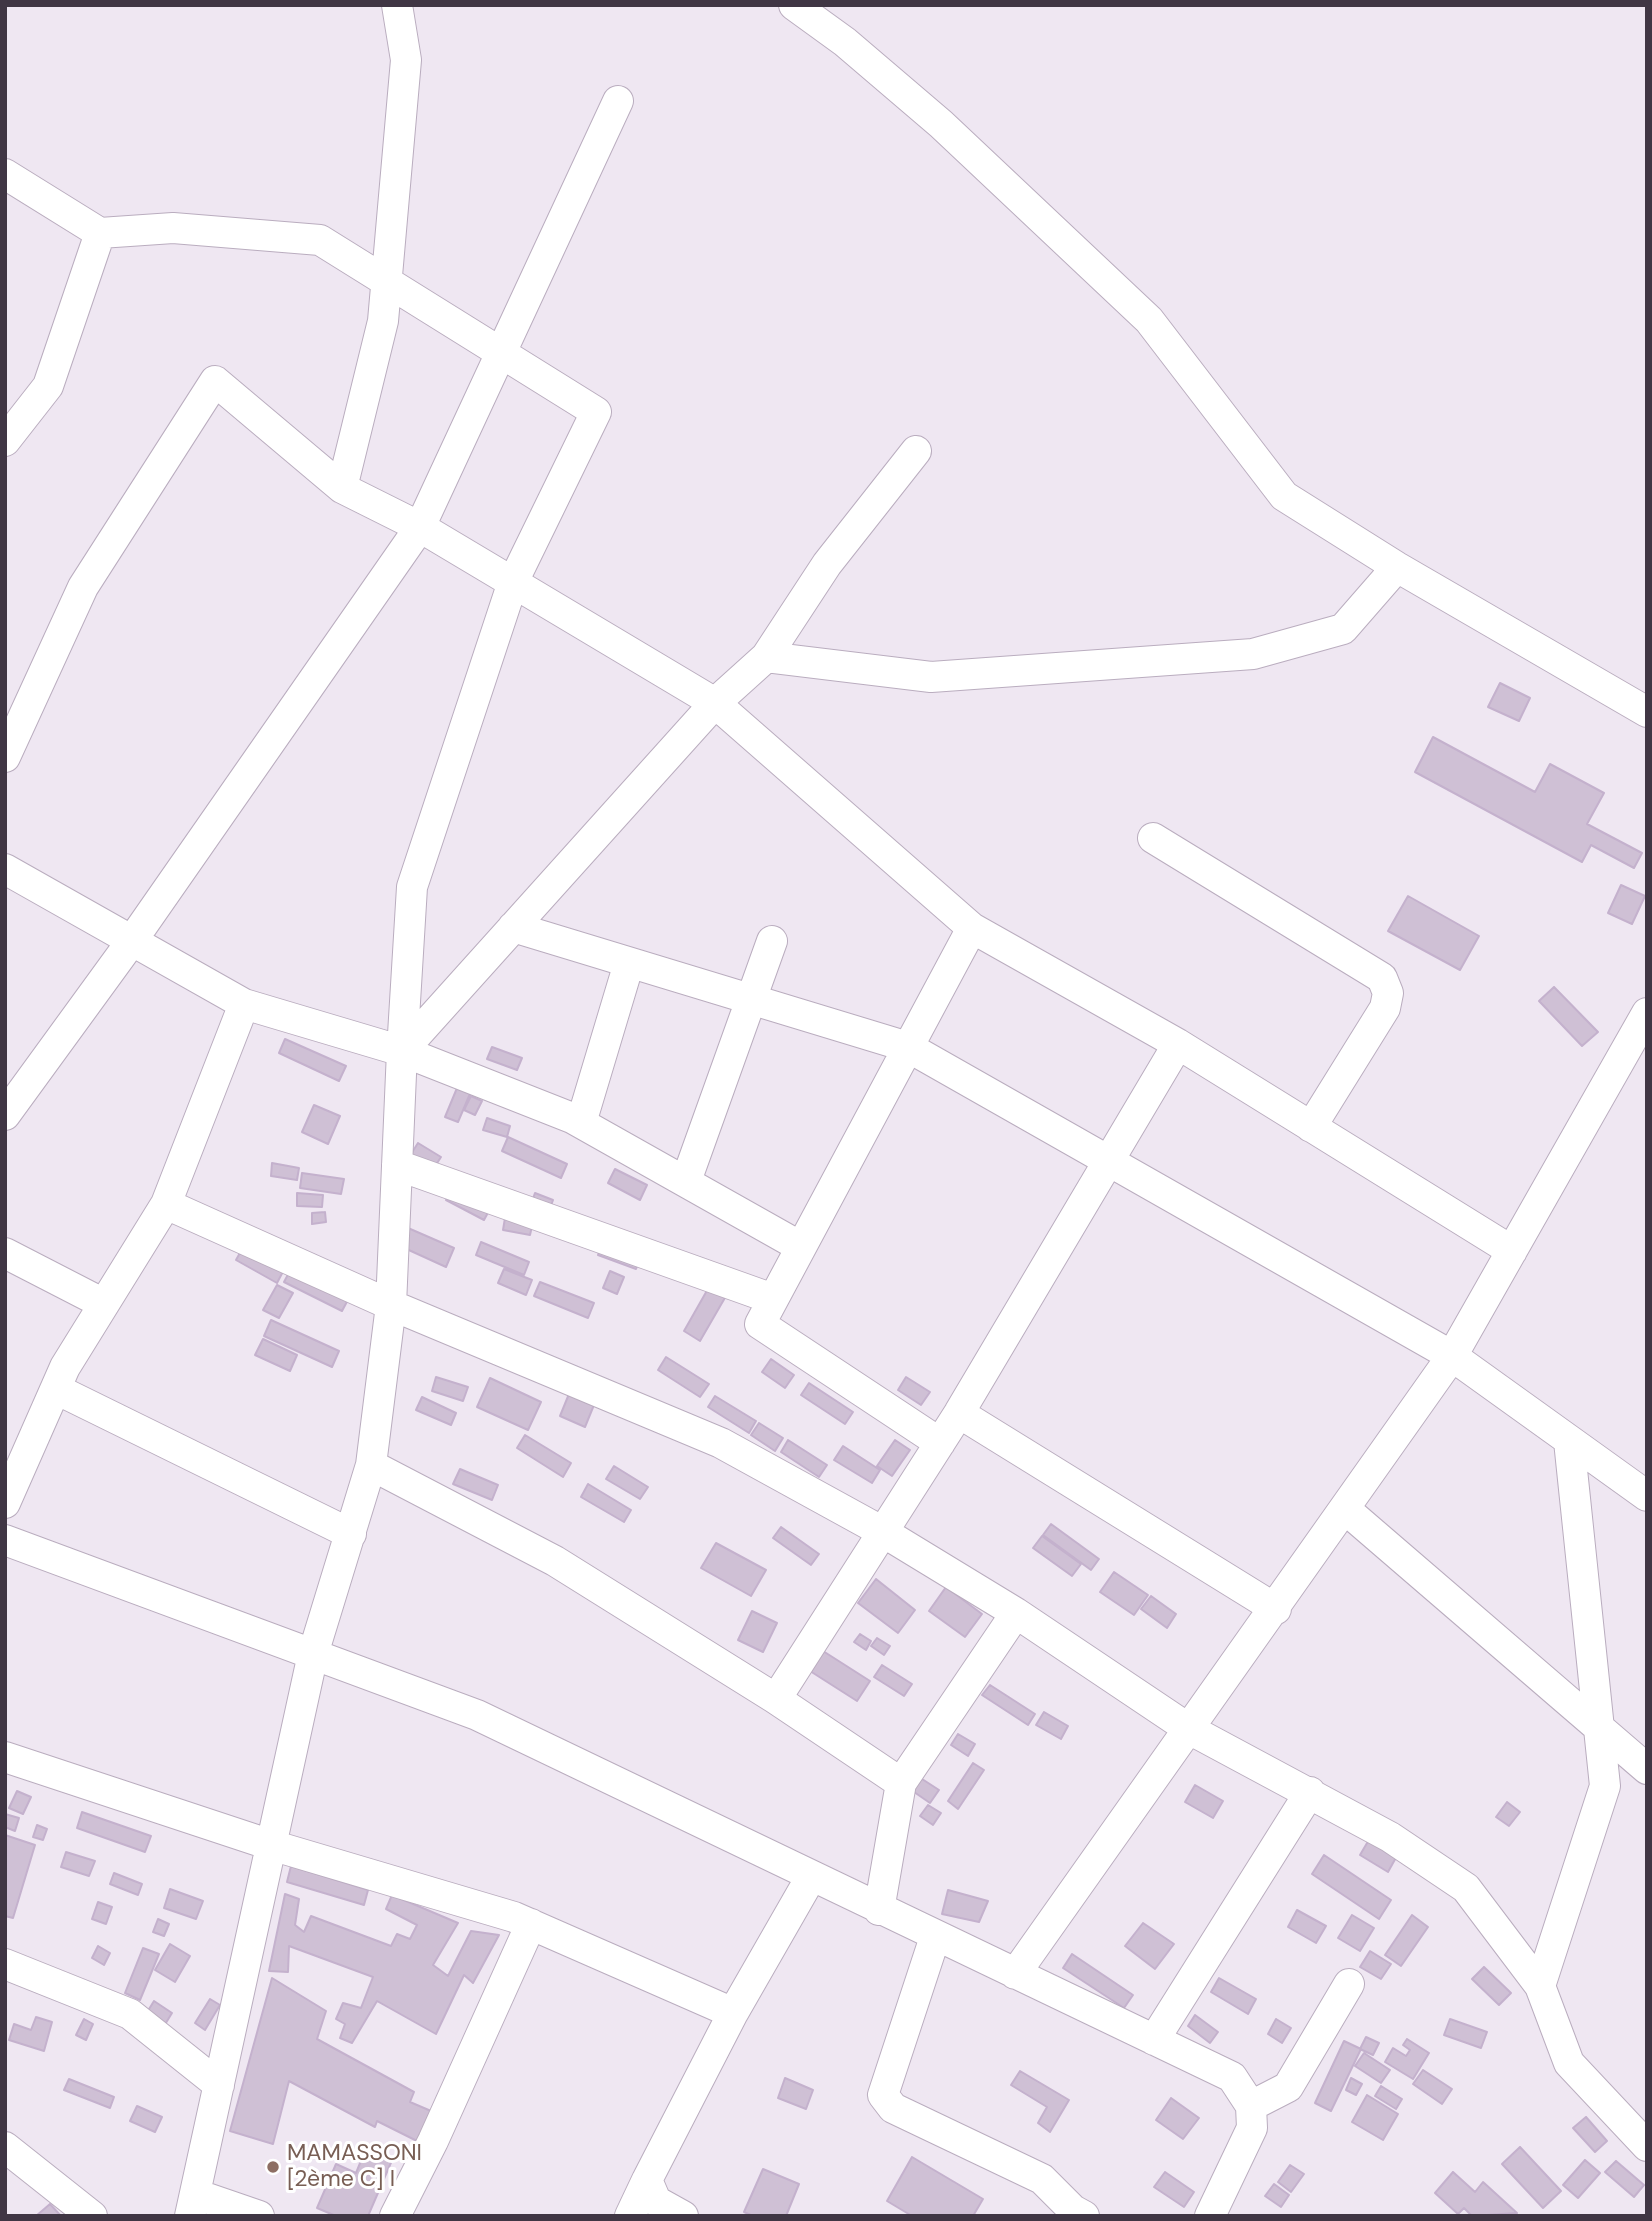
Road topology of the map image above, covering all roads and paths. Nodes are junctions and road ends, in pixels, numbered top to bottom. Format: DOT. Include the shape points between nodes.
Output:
graph roads {
  1 [pos="397,5"];
  2 [pos="794,5"];
  3 [pos="618,101"];
  4 [pos="5,174"];
  5 [pos="100,233"];
  6 [pos="387,281"];
  7 [pos="502,353"];
  8 [pos="5,441"];
  9 [pos="916,451"];
  10 [pos="342,488"];
  11 [pos="419,527"];
  12 [pos="1397,567"];
  13 [pos="513,582"];
  14 [pos="766,657"];
  15 [pos="715,703"];
  16 [pos="1647,712"];
  17 [pos="5,757"];
  18 [pos="1153,838"];
  19 [pos="5,869"];
  20 [pos="513,928"];
  21 [pos="972,928"];
  22 [pos="772,940"];
  23 [pos="131,942"];
  24 [pos="629,963"];
  25 [pos="751,1000"];
  26 [pos="244,1004"];
  27 [pos="1644,1022"];
  28 [pos="1178,1044"];
  29 [pos="908,1048"];
  30 [pos="402,1051"];
  31 [pos="5,1115"];
  32 [pos="581,1122"];
  33 [pos="1311,1126"];
  34 [pos="1108,1161"];
  35 [pos="397,1166"];
  36 [pos="686,1181"];
  37 [pos="166,1204"];
  38 [pos="801,1247"];
  39 [pos="1512,1251"];
  40 [pos="5,1253"];
  41 [pos="773,1299"];
  42 [pos="104,1304"];
  43 [pos="391,1305"];
  44 [pos="1452,1356"];
  45 [pos="56,1389"];
  46 [pos="959,1413"];
  47 [pos="1569,1441"];
  48 [pos="940,1443"];
  49 [pos="372,1465"];
  50 [pos="1647,1496"];
  51 [pos="5,1503"];
  52 [pos="1345,1509"];
  53 [pos="883,1532"];
  54 [pos="351,1534"];
  55 [pos="5,1540"];
  56 [pos="1276,1609"];
  57 [pos="1016,1613"];
  58 [pos="313,1654"];
  59 [pos="776,1699"];
  60 [pos="1189,1729"];
  61 [pos="1600,1729"];
  62 [pos="5,1757"];
  63 [pos="1647,1769"];
  64 [pos="901,1783"];
  65 [pos="1310,1792"];
  66 [pos="271,1845"];
  67 [pos="811,1877"];
  68 [pos="879,1910"];
  69 [pos="531,1924"];
  70 [pos="935,1937"];
  71 [pos="5,1964"];
  72 [pos="1015,1974"];
  73 [pos="1349,1984"];
  74 [pos="1540,1986"];
  75 [pos="733,2013"];
  76 [pos="1154,2040"];
  77 [pos="219,2085"];
  78 [pos="1251,2106"];
  79 [pos="1647,2146"];
  80 [pos="5,2147"];
  81 [pos="647,2179"];
  82 [pos="193,2205"];
  83 [pos="92,2216"];
  84 [pos="260,2216"];
  85 [pos="395,2216"];
  86 [pos="630,2216"];
  87 [pos="683,2216"];
  88 [pos="1084,2216"];
  89 [pos="1210,2216"];
  1 -- 6 [label="street" via="405,60"];
  2 -- 12 [label="street" via="941,124 1149,320 1284,496"];
  3 -- 7 [label="street"];
  4 -- 5 [label="street"];
  5 -- 6 [label="street" via="173,228 320,240"];
  5 -- 8 [label="street" via="48,386"];
  6 -- 7 [label="street"];
  6 -- 10 [label="street" via="383,321"];
  7 -- 11 [label="street"];
  7 -- 13 [label="street" via="596,412"];
  9 -- 14 [label="street" via="827,564"];
  10 -- 11 [label="street"];
  10 -- 17 [label="street" via="215,381 83,587"];
  11 -- 13 [label="street"];
  11 -- 23 [label="street"];
  12 -- 14 [label="street" via="1343,629 1253,654 931,677"];
  12 -- 16 [label="street"];
  13 -- 15 [label="street"];
  13 -- 30 [label="street" via="412,887"];
  14 -- 15 [label="street"];
  15 -- 20 [label="street"];
  15 -- 21 [label="street"];
  18 -- 33 [label="street" via="1382,978 1388,993 1385,1008"];
  19 -- 23 [label="street"];
  20 -- 24 [label="street"];
  20 -- 30 [label="street"];
  21 -- 28 [label="street"];
  21 -- 29 [label="street"];
  22 -- 25 [label="street"];
  23 -- 26 [label="street"];
  23 -- 31 [label="street"];
  24 -- 25 [label="street"];
  24 -- 32 [label="street"];
  25 -- 29 [label="street"];
  25 -- 36 [label="street"];
  26 -- 30 [label="street"];
  26 -- 37 [label="street"];
  27 -- 39 [label="street"];
  28 -- 33 [label="street"];
  28 -- 34 [label="street"];
  29 -- 34 [label="street"];
  29 -- 38 [label="street"];
  30 -- 32 [label="street"];
  30 -- 35 [label="street"];
  32 -- 36 [label="street"];
  33 -- 39 [label="street"];
  34 -- 44 [label="street"];
  34 -- 46 [label="street"];
  35 -- 41 [label="street"];
  35 -- 43 [label="street"];
  36 -- 38 [label="street"];
  37 -- 42 [label="street"];
  37 -- 43 [label="street"];
  38 -- 41 [label="street"];
  39 -- 44 [label="street"];
  40 -- 42 [label="street"];
  41 -- 48 [label="street" via="760,1324"];
  42 -- 45 [label="street"];
  43 -- 49 [label="street"];
  43 -- 53 [label="street" via="721,1443"];
  44 -- 47 [label="street"];
  44 -- 52 [label="street"];
  45 -- 51 [label="street"];
  45 -- 54 [label="street"];
  46 -- 48 [label="street"];
  46 -- 56 [label="street"];
  47 -- 50 [label="street"];
  47 -- 61 [label="street"];
  48 -- 53 [label="street"];
  49 -- 54 [label="street"];
  49 -- 59 [label="street" via="555,1561"];
  52 -- 56 [label="street"];
  52 -- 61 [label="street"];
  53 -- 57 [label="street"];
  53 -- 59 [label="street"];
  54 -- 58 [label="street"];
  55 -- 58 [label="street"];
  56 -- 60 [label="street"];
  57 -- 60 [label="street"];
  57 -- 64 [label="street"];
  58 -- 66 [label="street"];
  58 -- 67 [label="street" via="477,1715"];
  59 -- 64 [label="street"];
  60 -- 65 [label="street"];
  60 -- 72 [label="street"];
  61 -- 63 [label="street"];
  61 -- 74 [label="street" via="1605,1786"];
  62 -- 66 [label="street"];
  64 -- 68 [label="street"];
  65 -- 74 [label="street" via="1390,1837 1466,1888"];
  65 -- 76 [label="street"];
  66 -- 69 [label="street"];
  66 -- 77 [label="street"];
  67 -- 68 [label="street"];
  67 -- 75 [label="street"];
  68 -- 70 [label="street"];
  69 -- 75 [label="street"];
  69 -- 85 [label="street"];
  70 -- 72 [label="street"];
  70 -- 88 [label="street" via="883,2095 893,2108 1042,2179"];
  71 -- 77 [label="street" via="131,2014"];
  72 -- 76 [label="street"];
  73 -- 78 [label="street" via="1288,2088"];
  74 -- 79 [label="street" via="1569,2063"];
  75 -- 81 [label="street"];
  76 -- 78 [label="street" via="1232,2077"];
  77 -- 82 [label="street"];
  78 -- 89 [label="street" via="1251,2128"];
  80 -- 83 [label="street"];
  81 -- 86 [label="street"];
  81 -- 87 [label="street" via="656,2202"];
  82 -- 84 [label="street"];
}
